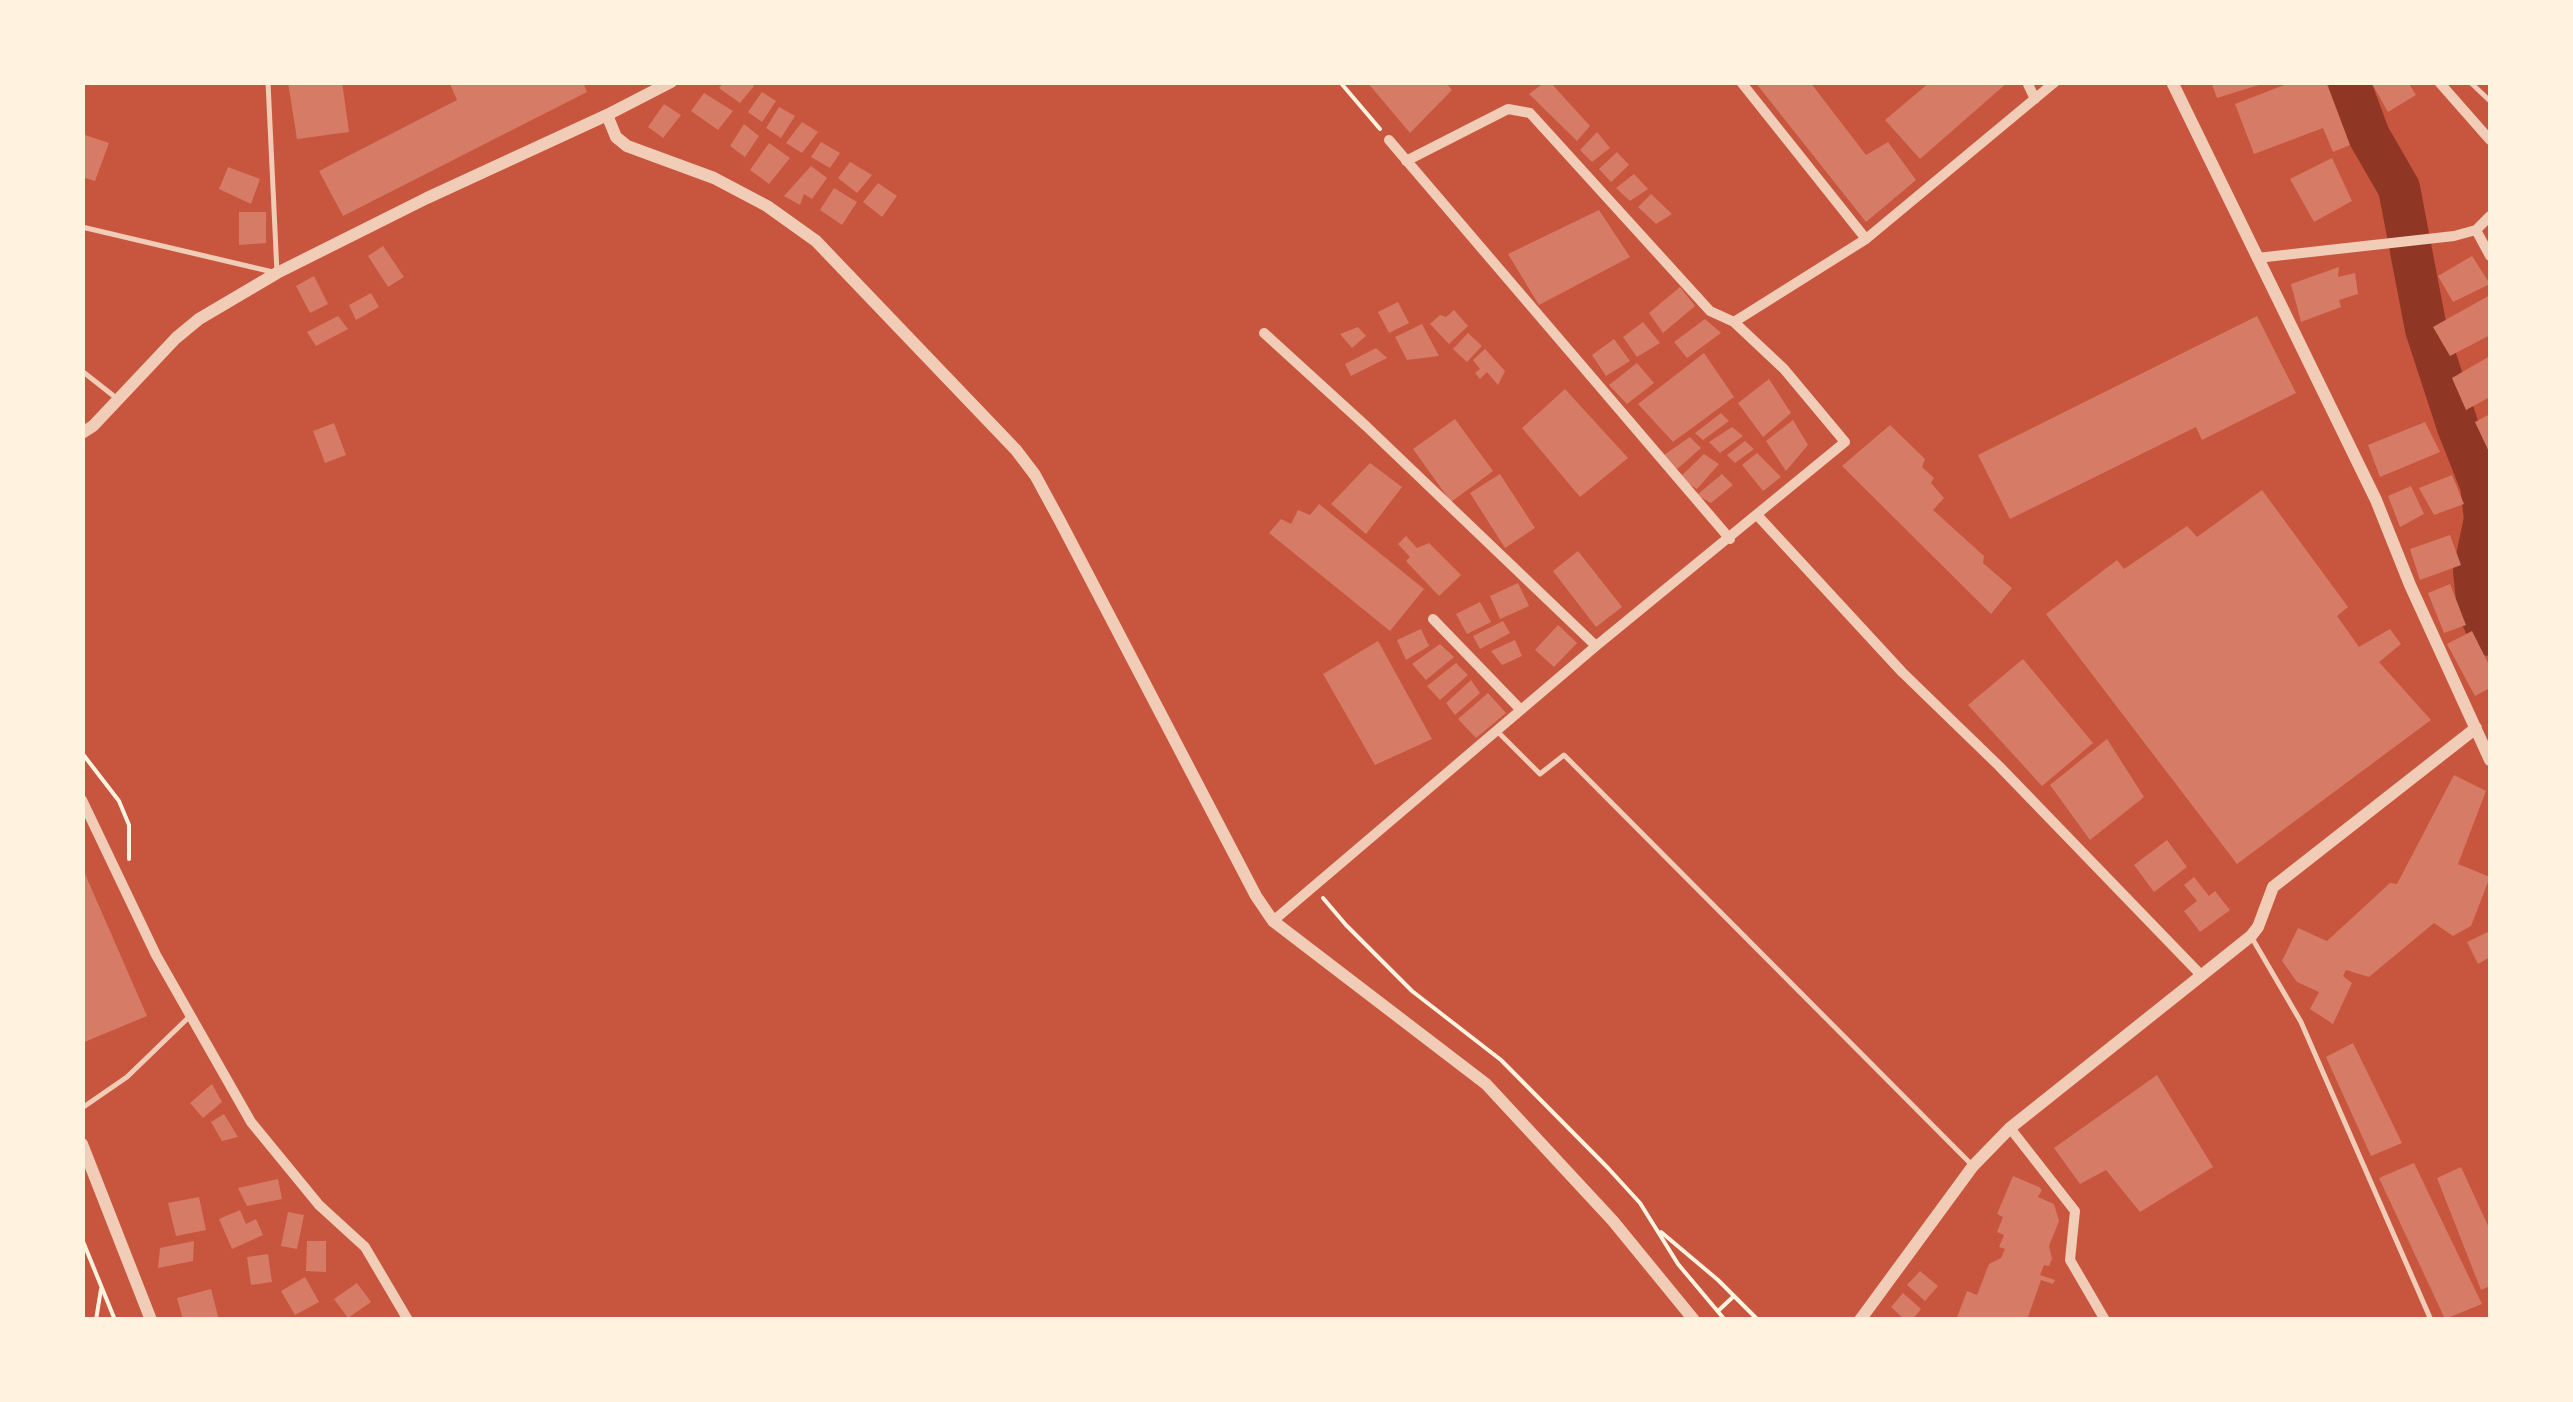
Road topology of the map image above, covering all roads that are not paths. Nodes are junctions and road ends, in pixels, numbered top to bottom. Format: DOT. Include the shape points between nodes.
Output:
graph roads {
  1 [pos="268,82"];
  2 [pos="670,82"];
  3 [pos="1741,82"];
  4 [pos="2027,82"];
  5 [pos="2055,82"];
  6 [pos="2172,82"];
  7 [pos="2439,82"];
  8 [pos="2470,82"];
  9 [pos="2035,99"];
  10 [pos="2490,101"];
  11 [pos="607,116"];
  12 [pos="1389,140"];
  13 [pos="2490,140"];
  14 [pos="1406,161"];
  15 [pos="2490,216"];
  16 [pos="82,227"];
  17 [pos="2476,230"];
  18 [pos="1866,239"];
  19 [pos="2490,256"];
  20 [pos="2257,258"];
  21 [pos="277,273"];
  22 [pos="1734,322"];
  23 [pos="1264,334"];
  24 [pos="82,370"];
  25 [pos="119,400"];
  26 [pos="82,433"];
  27 [pos="1758,516"];
  28 [pos="1730,540"];
  29 [pos="1434,619"];
  30 [pos="1596,646"];
  31 [pos="1521,710"];
  32 [pos="2476,728"];
  33 [pos="1497,732"];
  34 [pos="2490,760"];
  35 [pos="82,800"];
  36 [pos="1273,921"];
  37 [pos="2251,936"];
  38 [pos="2200,974"];
  39 [pos="190,1016"];
  40 [pos="82,1108"];
  41 [pos="2010,1128"];
  42 [pos="82,1144"];
  43 [pos="1974,1166"];
  44 [pos="150,1320"];
  45 [pos="408,1320"];
  46 [pos="1694,1320"];
  47 [pos="1860,1320"];
  48 [pos="2106,1320"];
  49 [pos="2430,1320"];
  1 -- 21 [label="lane"];
  2 -- 11 [label="street"];
  3 -- 18 [label="street"];
  4 -- 9 [label="street"];
  5 -- 9 [label="street"];
  6 -- 20 [label="street"];
  7 -- 13 [label="street"];
  8 -- 10 [label="lane"];
  9 -- 18 [label="street"];
  11 -- 21 [label="street"];
  11 -- 36 [label="street" via="616,138 628,146 714,178 816,240 1016,450 1060,520"];
  12 -- 14 [label="street"];
  14 -- 22 [label="street" via="1508,109 1530,113 1710,310"];
  14 -- 28 [label="street"];
  15 -- 17 [label="street"];
  16 -- 21 [label="lane"];
  17 -- 19 [label="street"];
  17 -- 20 [label="street"];
  18 -- 22 [label="street"];
  20 -- 32 [label="street" via="2376,500"];
  21 -- 25 [label="street" via="186,328"];
  22 -- 27 [label="street" via="1845,442"];
  23 -- 30 [label="street"];
  24 -- 25 [label="lane"];
  25 -- 26 [label="street"];
  27 -- 28 [label="street"];
  27 -- 38 [label="street"];
  28 -- 30 [label="street"];
  29 -- 31 [label="street"];
  30 -- 31 [label="street"];
  31 -- 33 [label="street"];
  32 -- 34 [label="street"];
  32 -- 37 [label="street" via="2273,887"];
  33 -- 36 [label="street"];
  33 -- 43 [label="lane" via="1540,774 1564,755"];
  35 -- 39 [label="street"];
  36 -- 46 [label="street" via="1486,1084 1614,1220"];
  37 -- 38 [label="street"];
  37 -- 49 [label="lane" via="2301,1022"];
  38 -- 41 [label="street"];
  39 -- 40 [label="lane" via="128,1077"];
  39 -- 45 [label="street" via="251,1122 319,1205 365,1247"];
  41 -- 43 [label="street"];
  41 -- 48 [label="street" via="2075,1210 2070,1260"];
  42 -- 44 [label="street"];
  43 -- 47 [label="street"];
}
